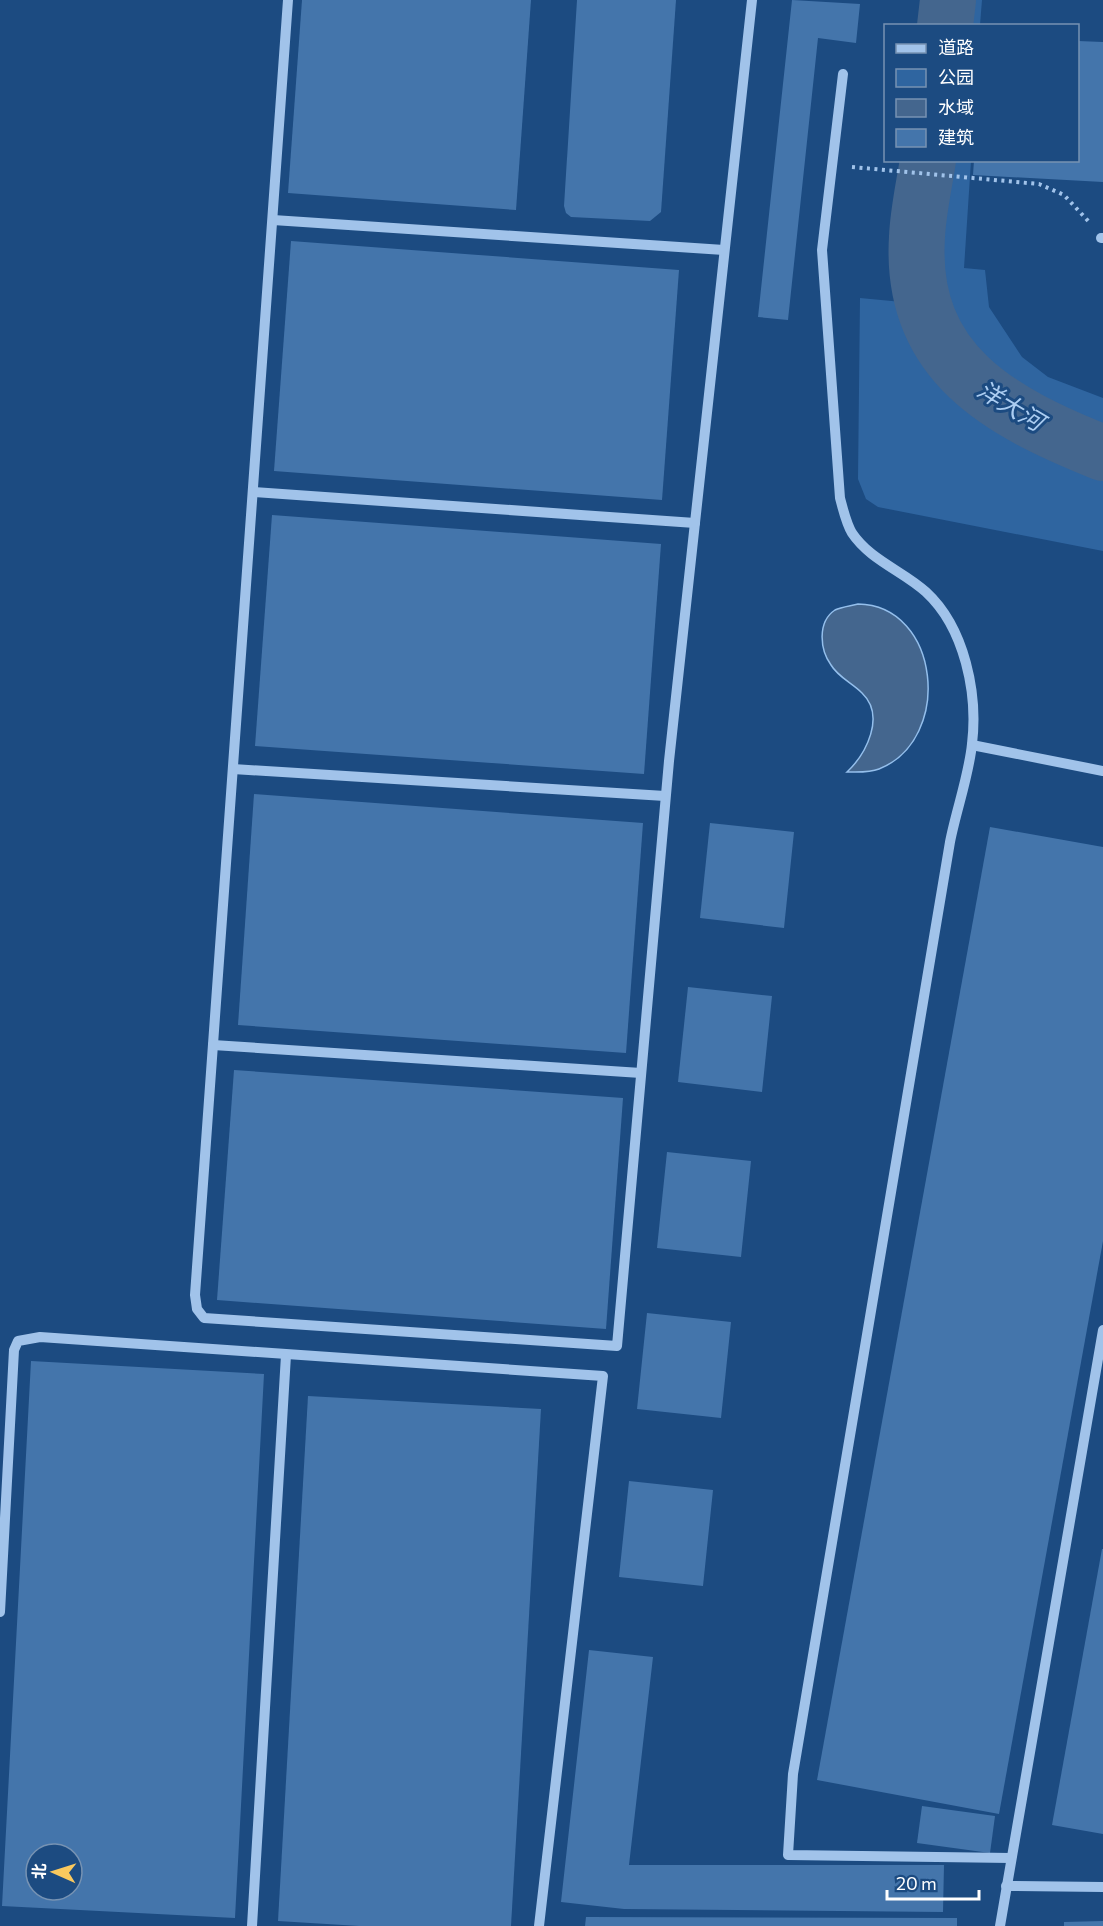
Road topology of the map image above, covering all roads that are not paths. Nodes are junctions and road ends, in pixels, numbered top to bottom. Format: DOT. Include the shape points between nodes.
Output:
graph roads {
  1 [pos="288,0"];
  2 [pos="752,0"];
  3 [pos="843,74"];
  4 [pos="273,220"];
  5 [pos="724,250"];
  6 [pos="253,492"];
  7 [pos="695,523"];
  8 [pos="972,745"];
  9 [pos="233,769"];
  10 [pos="1103,771"];
  11 [pos="665,796"];
  12 [pos="213,1045"];
  13 [pos="641,1073"];
  14 [pos="1103,1330"];
  15 [pos="286,1355"];
  16 [pos="0,1612"];
  17 [pos="1011,1858"];
  18 [pos="1006,1886"];
  19 [pos="1103,1887"];
  20 [pos="252,1926"];
  21 [pos="539,1926"];
  22 [pos="1000,1926"];
  1 -- 4 [label="lane"];
  2 -- 5 [label="lane"];
  3 -- 8 [label="lane" via="822,250 840,498 851,532 876,558 927,593 960,642 973,712"];
  4 -- 5 [label="lane"];
  4 -- 6 [label="lane"];
  5 -- 7 [label="lane"];
  6 -- 7 [label="lane"];
  6 -- 9 [label="lane"];
  7 -- 11 [label="lane"];
  8 -- 10 [label="lane"];
  8 -- 17 [label="lane" via="950,842 793,1774 788,1855"];
  9 -- 11 [label="lane"];
  9 -- 12 [label="lane"];
  11 -- 13 [label="lane"];
  12 -- 13 [label="lane"];
  12 -- 13 [label="lane" via="195,1295 197,1309 204,1318 617,1346"];
  14 -- 17 [label="lane"];
  15 -- 16 [label="lane" via="40,1336 18,1341 14,1350"];
  15 -- 20 [label="lane"];
  15 -- 21 [label="lane" via="603,1376"];
  17 -- 18 [label="lane"];
  18 -- 19 [label="lane"];
  18 -- 22 [label="lane"];
}
